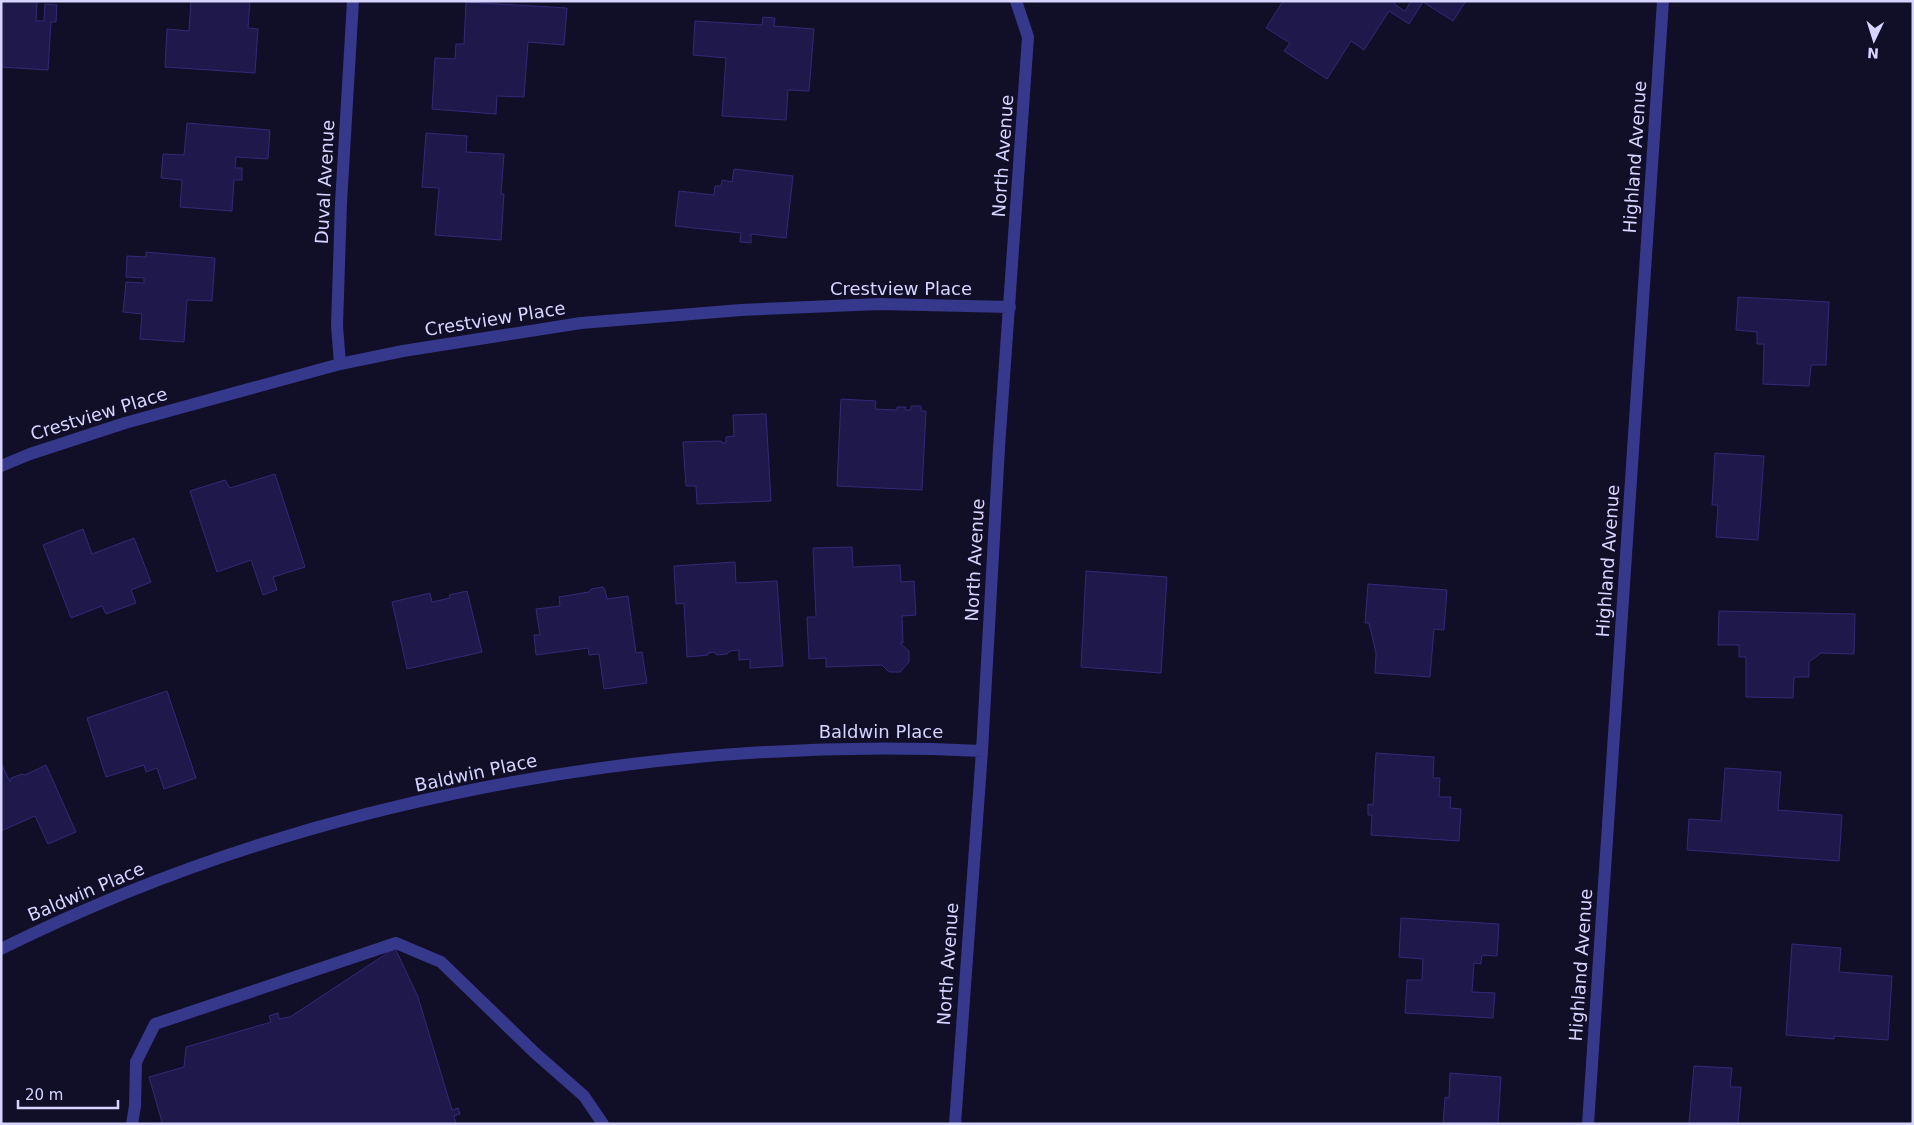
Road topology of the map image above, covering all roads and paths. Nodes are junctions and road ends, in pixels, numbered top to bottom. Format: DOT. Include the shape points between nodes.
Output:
graph roads {
  1 [pos="353,1"];
  2 [pos="1016,1"];
  3 [pos="1663,1"];
  4 [pos="1010,307"];
  5 [pos="340,364"];
  6 [pos="1,466"];
  7 [pos="982,751"];
  8 [pos="1,949"];
  9 [pos="132,1124"];
  10 [pos="603,1124"];
  11 [pos="955,1124"];
  12 [pos="1588,1124"];
  1 -- 5 [label="street, Duval Avenue" via="341,213 337,326"];
  2 -- 4 [label="street, North Avenue" via="1028,37"];
  3 -- 12 [label="street, Highland Avenue"];
  4 -- 5 [label="street, Crestview Place" via="879,304 741,310 580,323"];
  4 -- 7 [label="street, North Avenue"];
  5 -- 6 [label="street, Crestview Place" via="125,423"];
  7 -- 8 [label="street, Baldwin Place" via="908,747 774,751 621,764 522,780 386,809 256,846 135,890"];
  7 -- 11 [label="street, North Avenue"];
  9 -- 10 [label="street" via="136,1062 154,1024 396,943 441,962 584,1096"];
}
